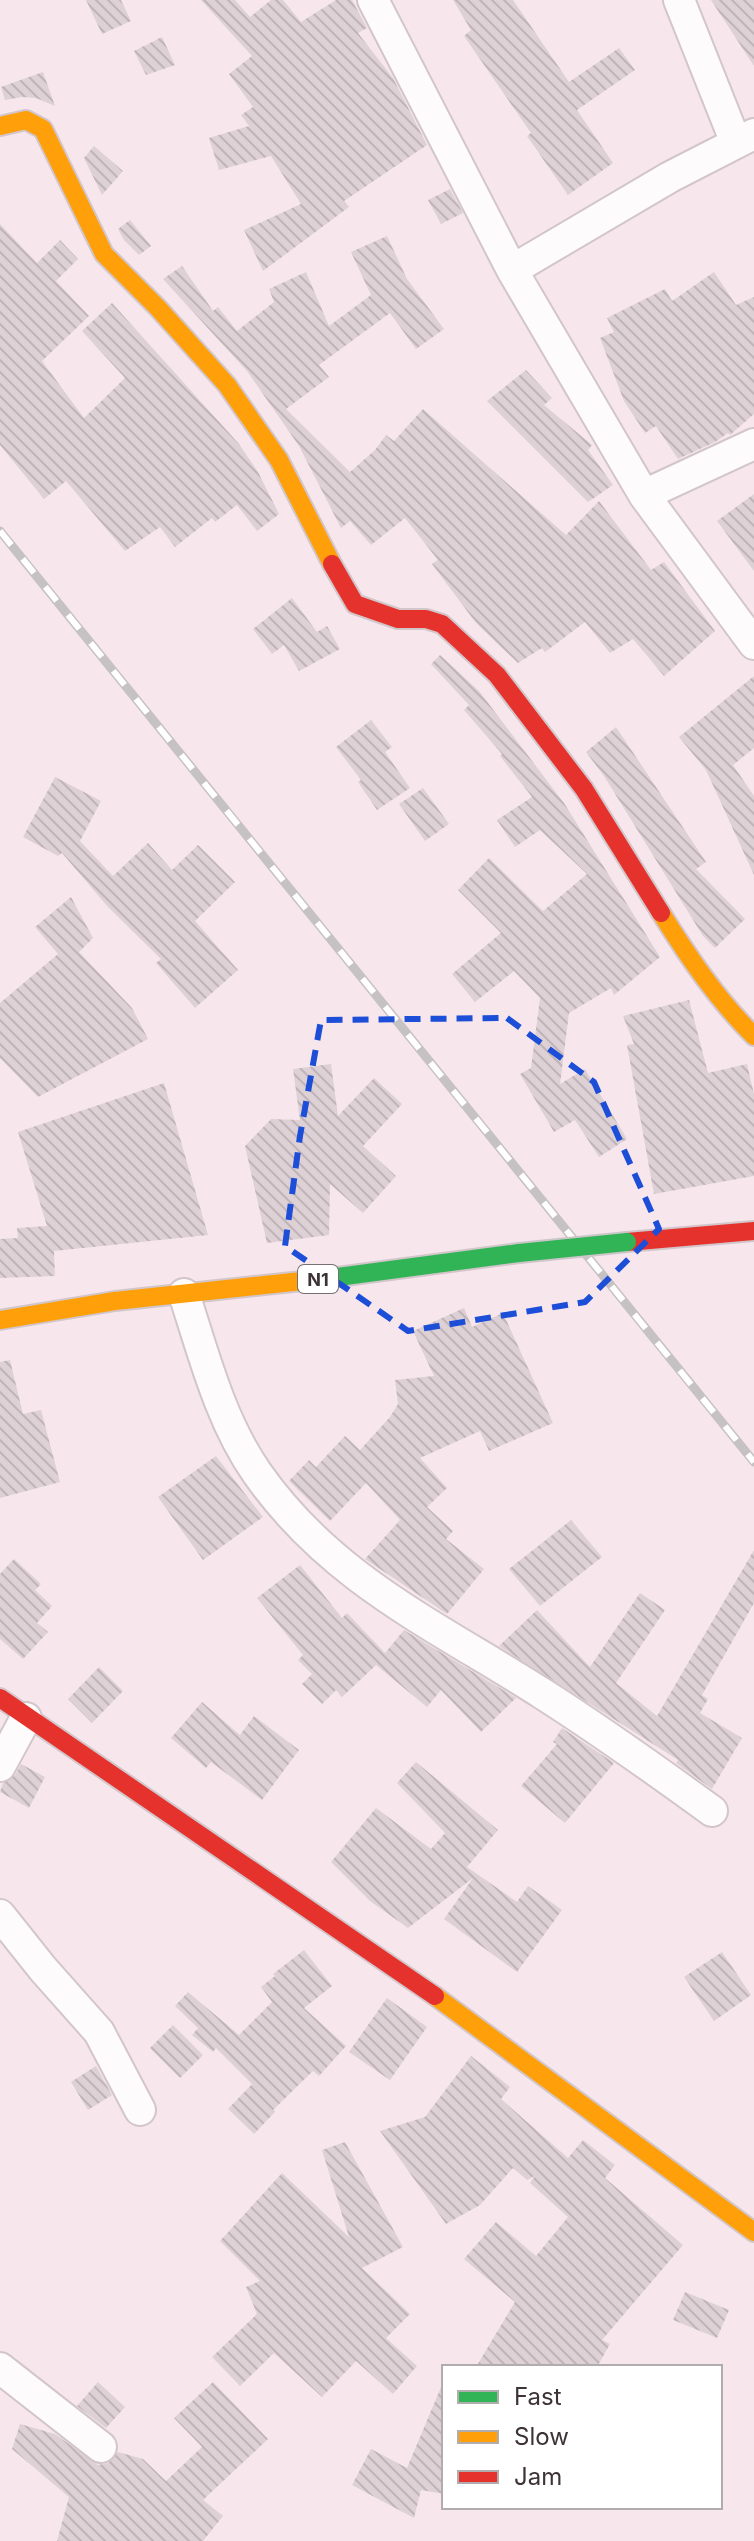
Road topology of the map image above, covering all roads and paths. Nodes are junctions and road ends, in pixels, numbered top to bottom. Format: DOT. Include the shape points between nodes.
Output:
graph roads {
  1 [pos="373,0"];
  2 [pos="679,0"];
  3 [pos="0,126"];
  4 [pos="745,139"];
  5 [pos="512,270"];
  6 [pos="754,444"];
  7 [pos="644,495"];
  8 [pos="754,644"];
  9 [pos="754,1036"];
  10 [pos="754,1231"];
  11 [pos="184,1294"];
  12 [pos="14,1299"];
  13 [pos="115,1301"];
  14 [pos="0,1320"];
  15 [pos="0,1698"];
  16 [pos="26,1718"];
  17 [pos="0,1766"];
  18 [pos="712,1811"];
  19 [pos="0,1915"];
  20 [pos="140,2110"];
  21 [pos="754,2232"];
  22 [pos="0,2368"];
  23 [pos="101,2447"];
  1 -- 5 [label="street"];
  2 -- 4 [label="street"];
  3 -- 9 [label="main road" via="26,120 43,129 104,254 227,385 279,460 355,604 398,619 442,624 497,675 584,789 693,965"];
  4 -- 5 [label="street"];
  5 -- 7 [label="street"];
  6 -- 7 [label="street"];
  7 -- 8 [label="street"];
  10 -- 11 [label="main road, N1, bridge"];
  11 -- 13 [label="main road, N1"];
  11 -- 18 [label="street" via="222,1410 255,1471 285,1511 334,1559 374,1591 544,1694"];
  12 -- 13 [label="main road, N1"];
  13 -- 14 [label="main road, N1"];
  15 -- 16 [label="main road"];
  16 -- 17 [label="street"];
  16 -- 21 [label="main road" via="446,2003"];
  19 -- 20 [label="street" via="99,2032"];
  22 -- 23 [label="street"];
}
